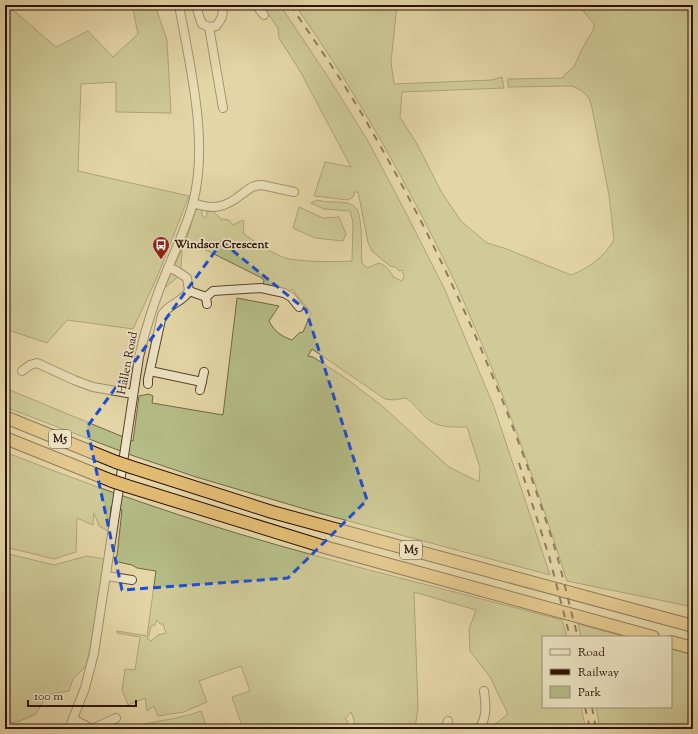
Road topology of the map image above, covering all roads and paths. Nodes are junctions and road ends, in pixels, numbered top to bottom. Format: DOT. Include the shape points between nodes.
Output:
graph roads {
  1 [pos="179,5"];
  2 [pos="196,5"];
  3 [pos="222,5"];
  4 [pos="256,5"];
  5 [pos="264,14"];
  6 [pos="209,26"];
  7 [pos="223,108"];
  8 [pos="294,192"];
  9 [pos="193,203"];
  10 [pos="168,268"];
  11 [pos="189,291"];
  12 [pos="300,307"];
  13 [pos="22,371"];
  14 [pos="150,371"];
  15 [pos="204,372"];
  16 [pos="148,384"];
  17 [pos="133,394"];
  18 [pos="5,417"];
  19 [pos="5,438"];
  20 [pos="106,576"];
  21 [pos="132,580"];
  22 [pos="693,626"];
  23 [pos="649,636"];
  24 [pos="672,642"];
  25 [pos="693,648"];
  26 [pos="484,691"];
  27 [pos="116,718"];
  28 [pos="73,719"];
  29 [pos="69,729"];
  30 [pos="92,729"];
  31 [pos="479,729"];
  1 -- 9 [label="street, Hallen Road" via="197,107 198,160"];
  2 -- 6 [label="street" via="202,24"];
  3 -- 6 [label="street" via="222,19 216,26"];
  4 -- 5 [label="street"];
  6 -- 7 [label="street"];
  8 -- 9 [label="street" via="257,185 236,200 212,208"];
  9 -- 10 [label="street, Hallen Road"];
  10 -- 11 [label="street" via="187,278"];
  10 -- 17 [label="street, Hallen Road" via="145,334"];
  11 -- 12 [label="street" via="207,300 213,291 262,288 284,293"];
  11 -- 14 [label="street" via="184,298 167,308 162,316"];
  13 -- 17 [label="street" via="30,364 37,363 74,380"];
  14 -- 15 [label="street" via="201,386"];
  14 -- 16 [label="street"];
  17 -- 20 [label="street, Hallen Road"];
  18 -- 22 [label="highway, M5, bridge" via="116,462 272,512"];
  19 -- 23 [label="highway, M5, bridge" via="112,481 328,548"];
  20 -- 21 [label="street"];
  20 -- 28 [label="street, Hallen Road" via="90,671"];
  24 -- 25 [label="highway"];
  26 -- 31 [label="street" via="485,714"];
  27 -- 30 [label="street"];
  28 -- 29 [label="street, Hallen Road"];
  28 -- 30 [label="street"];
}
